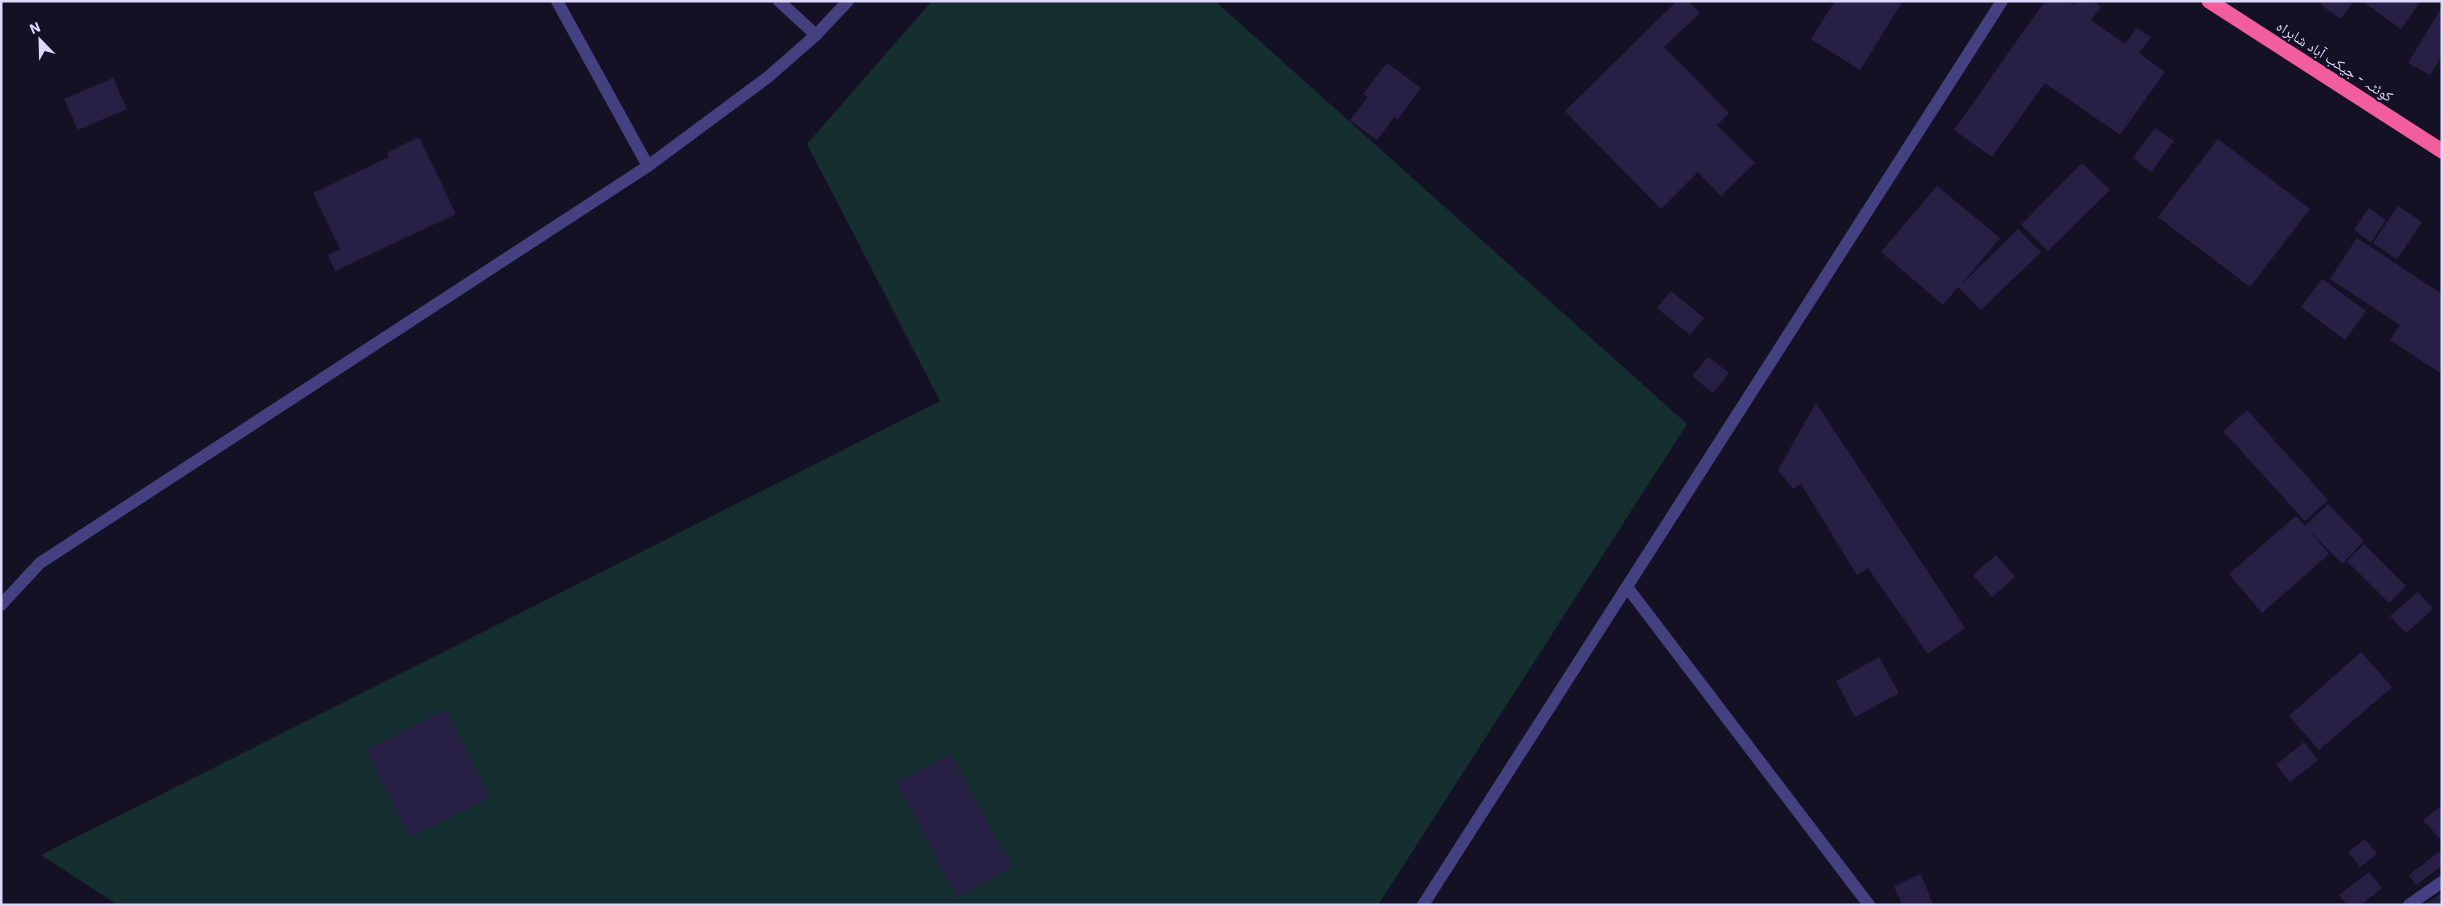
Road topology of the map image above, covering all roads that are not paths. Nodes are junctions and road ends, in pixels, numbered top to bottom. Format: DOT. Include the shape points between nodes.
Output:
graph roads {
  1 [pos="557,1"];
  2 [pos="779,1"];
  3 [pos="848,1"];
  4 [pos="2002,1"];
  5 [pos="2209,1"];
  6 [pos="816,35"];
  7 [pos="2442,151"];
  8 [pos="648,166"];
  9 [pos="1627,587"];
  10 [pos="1,605"];
  11 [pos="2442,882"];
  12 [pos="1423,905"];
  13 [pos="1869,905"];
  14 [pos="2409,905"];
  1 -- 8 [label="street"];
  2 -- 6 [label="street"];
  3 -- 6 [label="street"];
  4 -- 9 [label="street"];
  5 -- 7 [label="highway, کوئٹہ - جیکب آباد شاہراہ"];
  6 -- 8 [label="street" via="768,77"];
  8 -- 10 [label="street" via="40,563"];
  9 -- 12 [label="street"];
  9 -- 13 [label="street"];
  11 -- 14 [label="street"];
}
